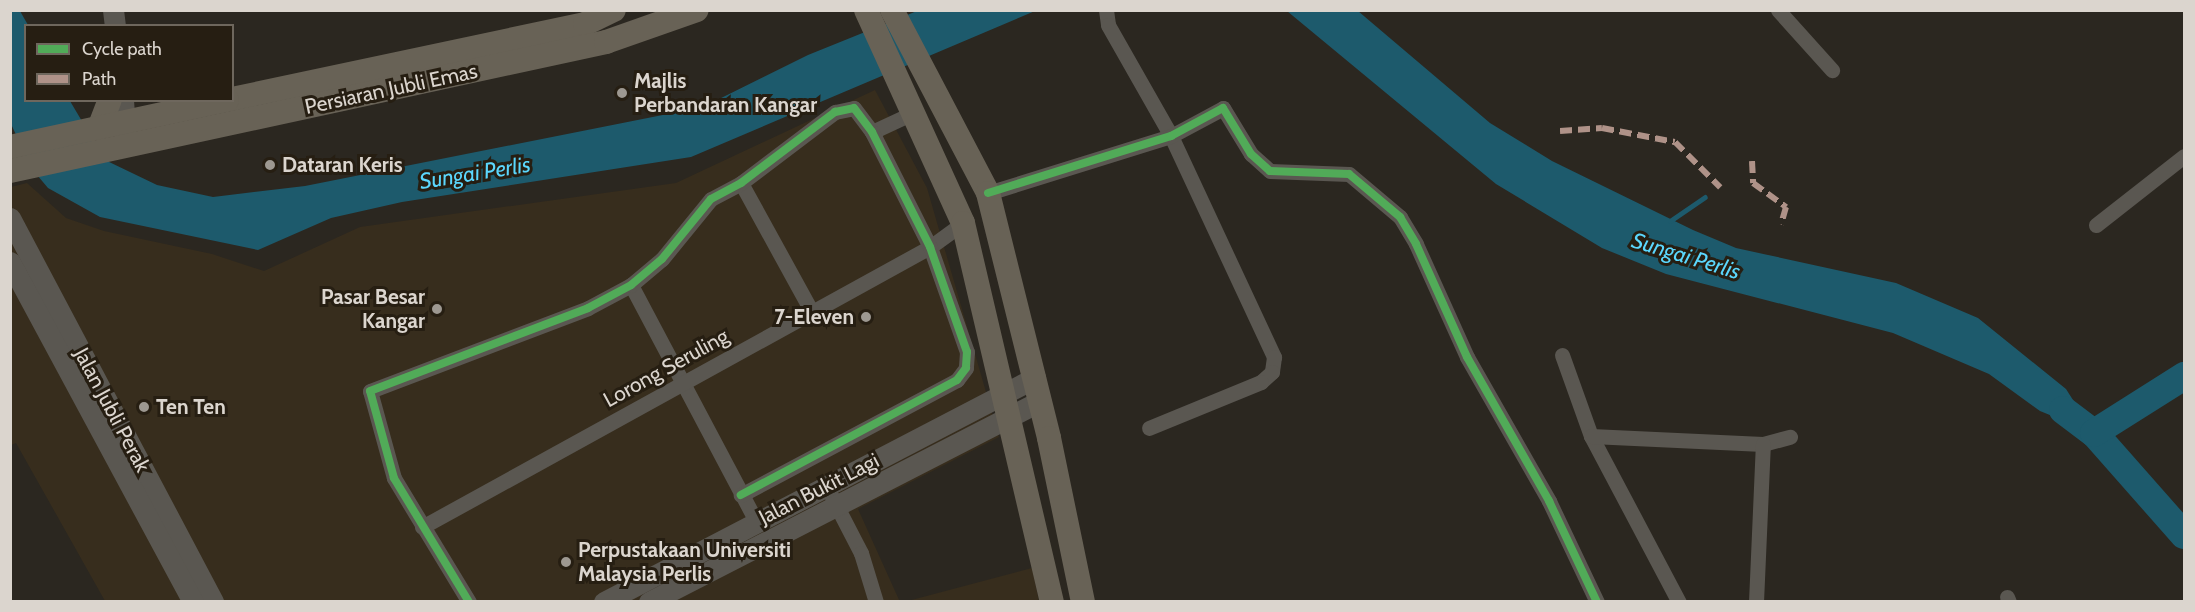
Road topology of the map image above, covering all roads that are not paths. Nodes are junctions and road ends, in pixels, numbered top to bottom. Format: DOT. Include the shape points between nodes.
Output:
graph roads {
  1 [pos="614,10"];
  2 [pos="642,10"];
  3 [pos="892,10"];
  4 [pos="1106,10"];
  5 [pos="1778,10"];
  6 [pos="867,11"];
  7 [pos="676,15"];
  8 [pos="632,34"];
  9 [pos="524,36"];
  10 [pos="531,59"];
  11 [pos="1832,70"];
  12 [pos="234,99"];
  13 [pos="110,102"];
  14 [pos="205,102"];
  15 [pos="914,113"];
  16 [pos="117,129"];
  17 [pos="872,132"];
  18 [pos="1171,136"];
  19 [pos="2184,156"];
  20 [pos="13,158"];
  21 [pos="741,183"];
  22 [pos="988,193"];
  23 [pos="10,218"];
  24 [pos="963,223"];
  25 [pos="2096,225"];
  26 [pos="930,247"];
  27 [pos="10,262"];
  28 [pos="631,285"];
  29 [pos="812,312"];
  30 [pos="1562,355"];
  31 [pos="1035,378"];
  32 [pos="683,383"];
  33 [pos="1040,401"];
  34 [pos="1006,406"];
  35 [pos="1149,428"];
  36 [pos="1591,436"];
  37 [pos="1790,436"];
  38 [pos="1763,444"];
  39 [pos="827,485"];
  40 [pos="741,495"];
  41 [pos="836,505"];
  42 [pos="756,521"];
  43 [pos="422,527"];
  44 [pos="193,602"];
  45 [pos="213,602"];
  46 [pos="469,602"];
  47 [pos="604,602"];
  48 [pos="650,602"];
  49 [pos="876,602"];
  50 [pos="1052,602"];
  51 [pos="1083,602"];
  52 [pos="1597,602"];
  53 [pos="1679,602"];
  54 [pos="1756,602"];
  1 -- 9 [label="main road, Persiaran Jubli Emas" via="585,24"];
  2 -- 8 [label="main road"];
  3 -- 22 [label="main road"];
  4 -- 18 [label="street" via="1108,25"];
  5 -- 11 [label="street"];
  6 -- 15 [label="main road"];
  7 -- 8 [label="main road, Persiaran Jubli Emas"];
  8 -- 10 [label="main road, Persiaran Jubli Emas"];
  9 -- 10 [label="main road"];
  9 -- 12 [label="main road, Persiaran Jubli Emas"];
  10 -- 16 [label="main road, Persiaran Jubli Emas"];
  13 -- 16 [label="main road"];
  14 -- 16 [label="main road"];
  15 -- 17 [label="street"];
  15 -- 24 [label="main road"];
  16 -- 20 [label="main road"];
  17 -- 21 [label="street" via="861,113 844,108"];
  17 -- 26 [label="street"];
  18 -- 22 [label="street"];
  18 -- 35 [label="street" via="1274,357 1272,372 1261,382"];
  18 -- 52 [label="street" via="1223,108 1260,165 1282,175 1334,169 1349,174 1400,217 1467,357 1549,501"];
  19 -- 25 [label="street"];
  21 -- 28 [label="street" via="704,204 662,259"];
  21 -- 29 [label="street"];
  22 -- 31 [label="main road"];
  23 -- 45 [label="street, Jalan Jubli Perak"];
  24 -- 26 [label="street, Lorong Seruling"];
  24 -- 34 [label="main road"];
  26 -- 29 [label="street, Lorong Seruling"];
  26 -- 40 [label="street" via="967,352 966,368 957,380"];
  27 -- 44 [label="street, Jalan Jubli Perak"];
  28 -- 32 [label="street"];
  28 -- 43 [label="street" via="588,308 370,391 390,469"];
  29 -- 32 [label="street, Lorong Seruling"];
  30 -- 36 [label="street"];
  31 -- 33 [label="main road"];
  31 -- 34 [label="street, Jalan Bukit Lagi"];
  32 -- 40 [label="street"];
  32 -- 43 [label="street, Lorong Seruling"];
  33 -- 34 [label="street"];
  33 -- 51 [label="main road"];
  34 -- 39 [label="street, Jalan Bukit Lagi"];
  34 -- 41 [label="street, Jalan Bukit Lagi"];
  34 -- 50 [label="main road"];
  36 -- 38 [label="street"];
  36 -- 53 [label="street"];
  37 -- 38 [label="street"];
  38 -- 54 [label="street"];
  39 -- 41 [label="street"];
  39 -- 42 [label="street, Jalan Bukit Lagi"];
  40 -- 42 [label="street"];
  41 -- 48 [label="street, Jalan Bukit Lagi"];
  41 -- 49 [label="street" via="861,553"];
  42 -- 47 [label="street, Jalan Bukit Lagi"];
  43 -- 46 [label="street"];
}
